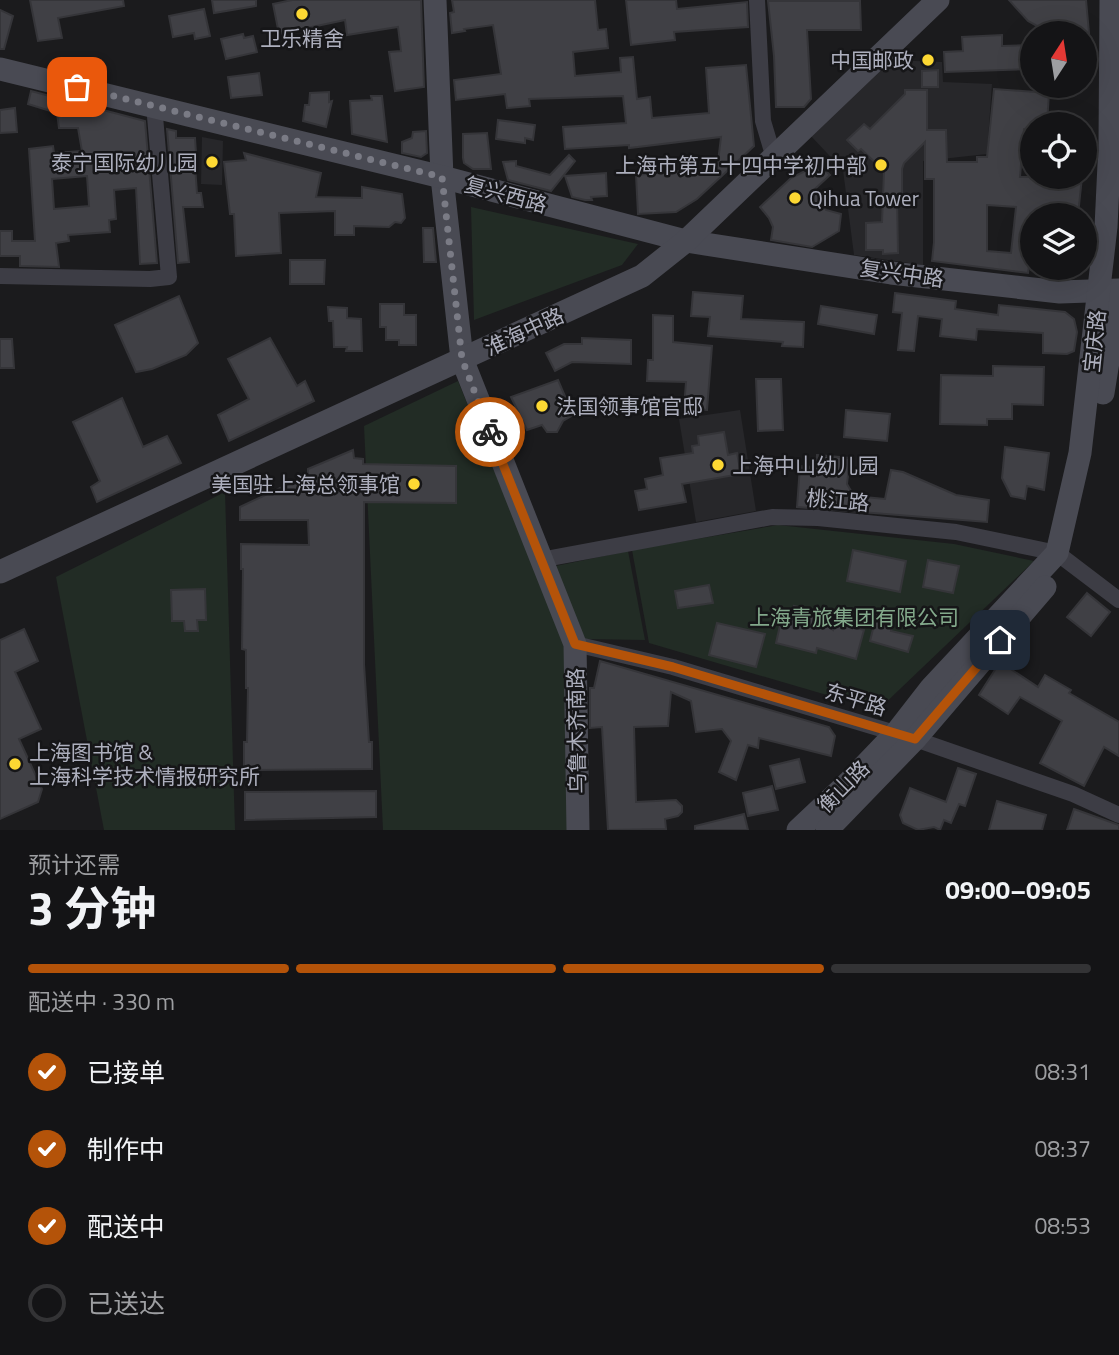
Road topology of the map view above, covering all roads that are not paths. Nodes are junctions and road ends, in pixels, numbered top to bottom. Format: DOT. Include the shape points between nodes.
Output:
graph roads {
  1 [pos="435,0"];
  2 [pos="757,0"];
  3 [pos="938,0"];
  4 [pos="1111,0"];
  5 [pos="0,69"];
  6 [pos="154,105"];
  7 [pos="774,158"];
  8 [pos="442,177"];
  9 [pos="686,242"];
  10 [pos="0,276"];
  11 [pos="1112,291"];
  12 [pos="462,359"];
  13 [pos="1062,557"];
  14 [pos="540,560"];
  15 [pos="0,572"];
  16 [pos="1119,600"];
  17 [pos="575,644"];
  18 [pos="905,736"];
  19 [pos="1119,815"];
  20 [pos="578,830"];
  21 [pos="798,830"];
  22 [pos="827,830"];
  1 -- 8 [label="main road, 乌鲁木齐南路"];
  2 -- 7 [label="street" via="763,121"];
  3 -- 7 [label="main road, 淮海中路"];
  4 -- 11 [label="main road, 宝庆路" via="1106,227"];
  5 -- 6 [label="main road, 复兴西路"];
  6 -- 8 [label="main road, 复兴西路"];
  6 -- 10 [label="street" via="169,277"];
  7 -- 9 [label="main road, 淮海中路"];
  8 -- 9 [label="main road, 复兴西路"];
  8 -- 12 [label="main road, 乌鲁木齐南路"];
  9 -- 11 [label="main road, 复兴中路" via="917,276 1060,292"];
  9 -- 12 [label="main road, 淮海中路" via="642,276"];
  11 -- 13 [label="main road, 宝庆路"];
  12 -- 14 [label="main road, 乌鲁木齐南路"];
  12 -- 15 [label="main road, 淮海中路"];
  13 -- 14 [label="street, 桃江路" via="956,532 772,517"];
  13 -- 16 [label="street, 桃江路"];
  13 -- 18 [label="main road, 衡山路" via="931,688"];
  14 -- 17 [label="main road, 乌鲁木齐南路"];
  17 -- 18 [label="street, 东平路" via="673,667"];
  17 -- 20 [label="main road, 乌鲁木齐南路"];
  18 -- 19 [label="street, 东平路" via="1073,794"];
  18 -- 21 [label="main road, 衡山路"];
  18 -- 22 [label="main road, 衡山路"];
}
